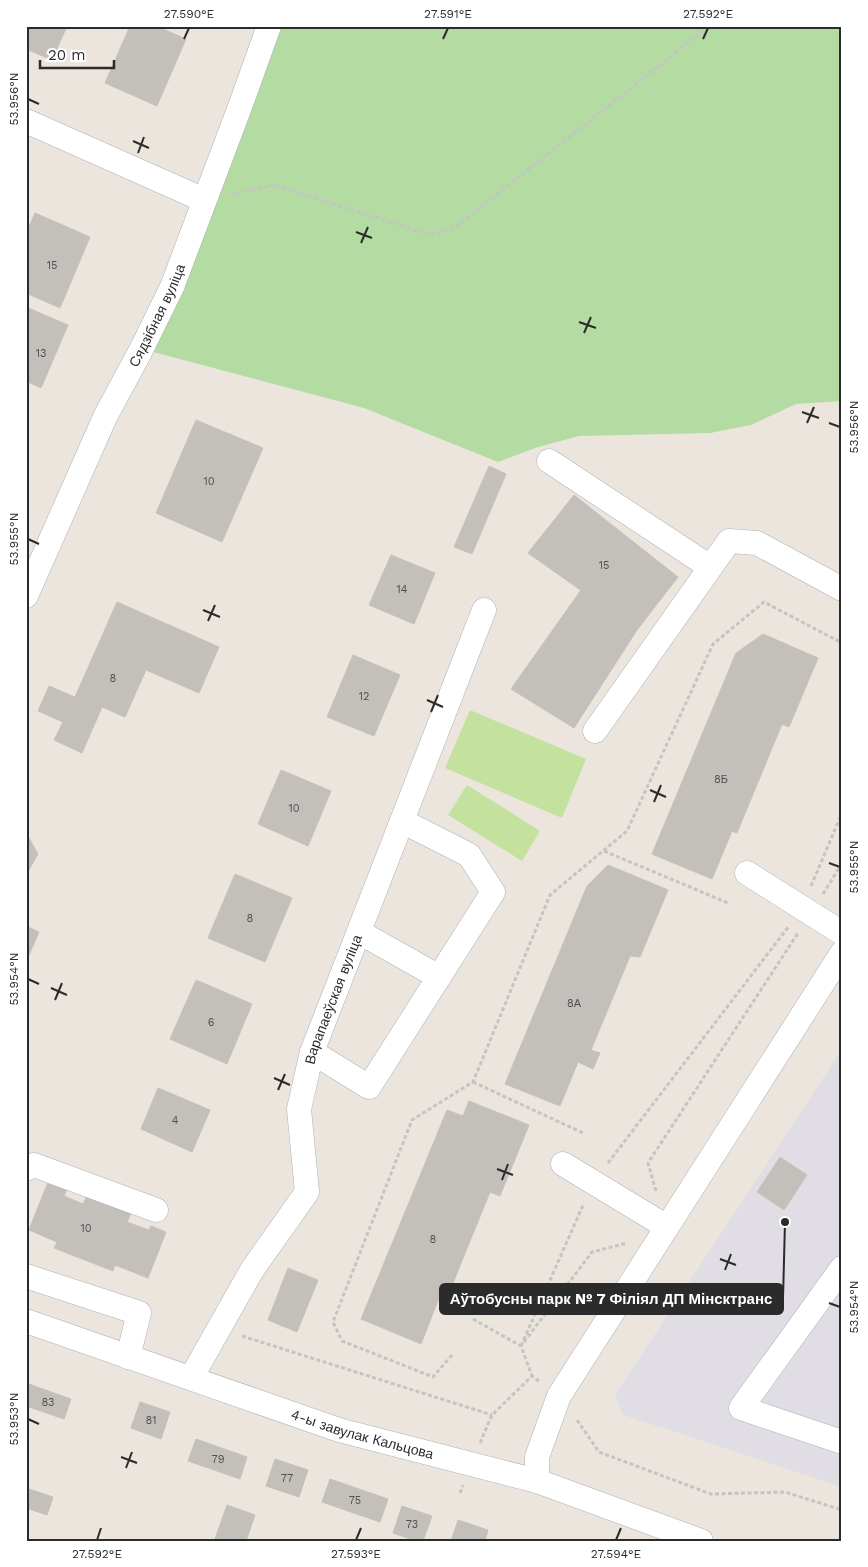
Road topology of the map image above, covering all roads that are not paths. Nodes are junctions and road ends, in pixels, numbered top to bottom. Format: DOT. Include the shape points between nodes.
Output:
graph roads {
  1 [pos="269,26"];
  2 [pos="26,121"];
  3 [pos="204,200"];
  4 [pos="549,461"];
  5 [pos="710,567"];
  6 [pos="842,589"];
  7 [pos="26,596"];
  8 [pos="484,610"];
  9 [pos="595,731"];
  10 [pos="402,821"];
  11 [pos="747,873"];
  12 [pos="359,932"];
  13 [pos="842,933"];
  14 [pos="842,953"];
  15 [pos="439,977"];
  16 [pos="312,1052"];
  17 [pos="563,1164"];
  18 [pos="26,1169"];
  19 [pos="156,1210"];
  20 [pos="657,1221"];
  21 [pos="842,1268"];
  22 [pos="26,1276"];
  23 [pos="26,1321"];
  24 [pos="128,1356"];
  25 [pos="191,1378"];
  26 [pos="842,1442"];
  27 [pos="537,1481"];
  28 [pos="700,1541"];
  1 -- 3 [label="street, Сядзібная вуліца"];
  2 -- 3 [label="street"];
  3 -- 7 [label="street, Сядзібная вуліца" via="172,287 105,417"];
  4 -- 5 [label="street"];
  5 -- 6 [label="street" via="729,541 757,543"];
  5 -- 9 [label="street"];
  8 -- 10 [label="street, Варапаеўская вуліца"];
  10 -- 12 [label="street, Варапаеўская вуліца"];
  10 -- 15 [label="street" via="469,855 493,892"];
  11 -- 13 [label="street"];
  12 -- 15 [label="street"];
  12 -- 16 [label="street, Варапаеўская вуліца"];
  14 -- 20 [label="street"];
  15 -- 16 [label="street" via="369,1088"];
  16 -- 25 [label="street, Варапаеўская вуліца" via="299,1109 307,1192 252,1270"];
  17 -- 20 [label="street"];
  18 -- 19 [label="street" via="34,1165"];
  20 -- 27 [label="street" via="559,1396 536,1457"];
  21 -- 26 [label="street" via="741,1408"];
  22 -- 24 [label="street" via="139,1313"];
  23 -- 24 [label="street, 4-ы завулак Кальцова"];
  24 -- 25 [label="street, 4-ы завулак Кальцова"];
  25 -- 27 [label="street, 4-ы завулак Кальцова" via="339,1430"];
  27 -- 28 [label="street, 4-ы завулак Кальцова"];
}
